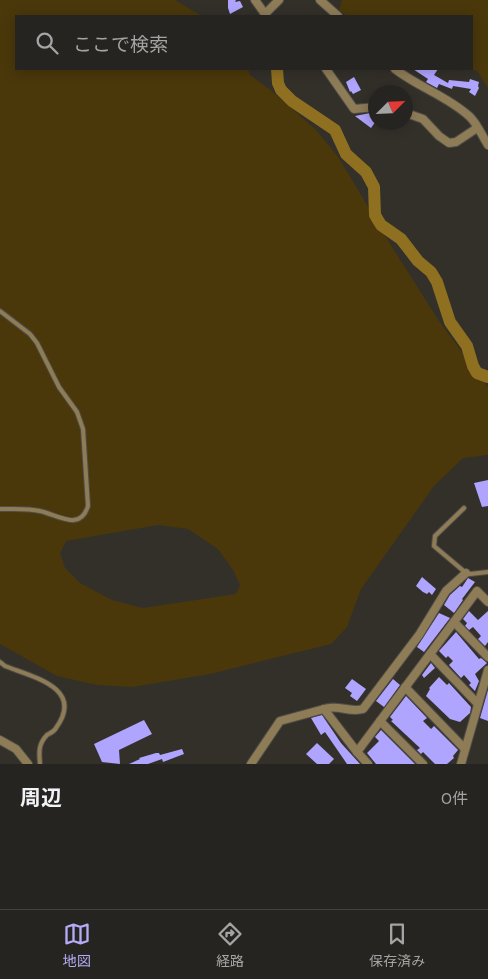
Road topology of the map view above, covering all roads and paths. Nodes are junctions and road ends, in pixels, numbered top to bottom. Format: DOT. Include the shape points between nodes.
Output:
graph roads {
  1 [pos="255,0"];
  2 [pos="279,0"];
  3 [pos="320,0"];
  4 [pos="266,15"];
  5 [pos="337,15"];
  6 [pos="327,70"];
  7 [pos="396,70"];
  8 [pos="368,108"];
  9 [pos="413,116"];
  10 [pos="477,128"];
  11 [pos="488,145"];
  12 [pos="0,312"];
  13 [pos="0,508"];
  14 [pos="464,508"];
  15 [pos="488,572"];
  16 [pos="466,573"];
  17 [pos="488,602"];
  18 [pos="454,622"];
  19 [pos="430,654"];
  20 [pos="488,657"];
  21 [pos="0,662"];
  22 [pos="488,670"];
  23 [pos="405,687"];
  24 [pos="478,704"];
  25 [pos="324,708"];
  26 [pos="380,721"];
  27 [pos="0,740"];
  28 [pos="465,749"];
  29 [pos="357,752"];
  30 [pos="28,764"];
  31 [pos="40,764"];
  32 [pos="251,764"];
  33 [pos="368,764"];
  34 [pos="423,764"];
  35 [pos="461,764"];
  1 -- 4 [label="street"];
  2 -- 4 [label="street"];
  3 -- 5 [label="street"];
  6 -- 8 [label="street" via="354,109"];
  7 -- 10 [label="street" via="453,104 470,117"];
  9 -- 10 [label="street" via="423,118 449,143"];
  10 -- 11 [label="street"];
  12 -- 13 [label="lane" via="37,343 60,388 77,412 83,429 88,506 79,519 70,520 40,511"];
  14 -- 16 [label="lane" via="435,536 434,546"];
  15 -- 16 [label="lane"];
  16 -- 25 [label="street" via="446,591 419,635 363,709"];
  17 -- 18 [label="street" via="477,591"];
  18 -- 19 [label="street"];
  18 -- 20 [label="street"];
  19 -- 23 [label="street"];
  19 -- 24 [label="street"];
  21 -- 31 [label="lane" via="48,683 61,693 66,708 55,730 39,746"];
  22 -- 24 [label="street"];
  23 -- 26 [label="street"];
  23 -- 28 [label="street"];
  24 -- 28 [label="street"];
  25 -- 29 [label="street"];
  25 -- 32 [label="street" via="280,721"];
  26 -- 29 [label="street"];
  26 -- 34 [label="street"];
  27 -- 30 [label="street" via="16,749"];
  28 -- 35 [label="street"];
  29 -- 33 [label="street"];
}
